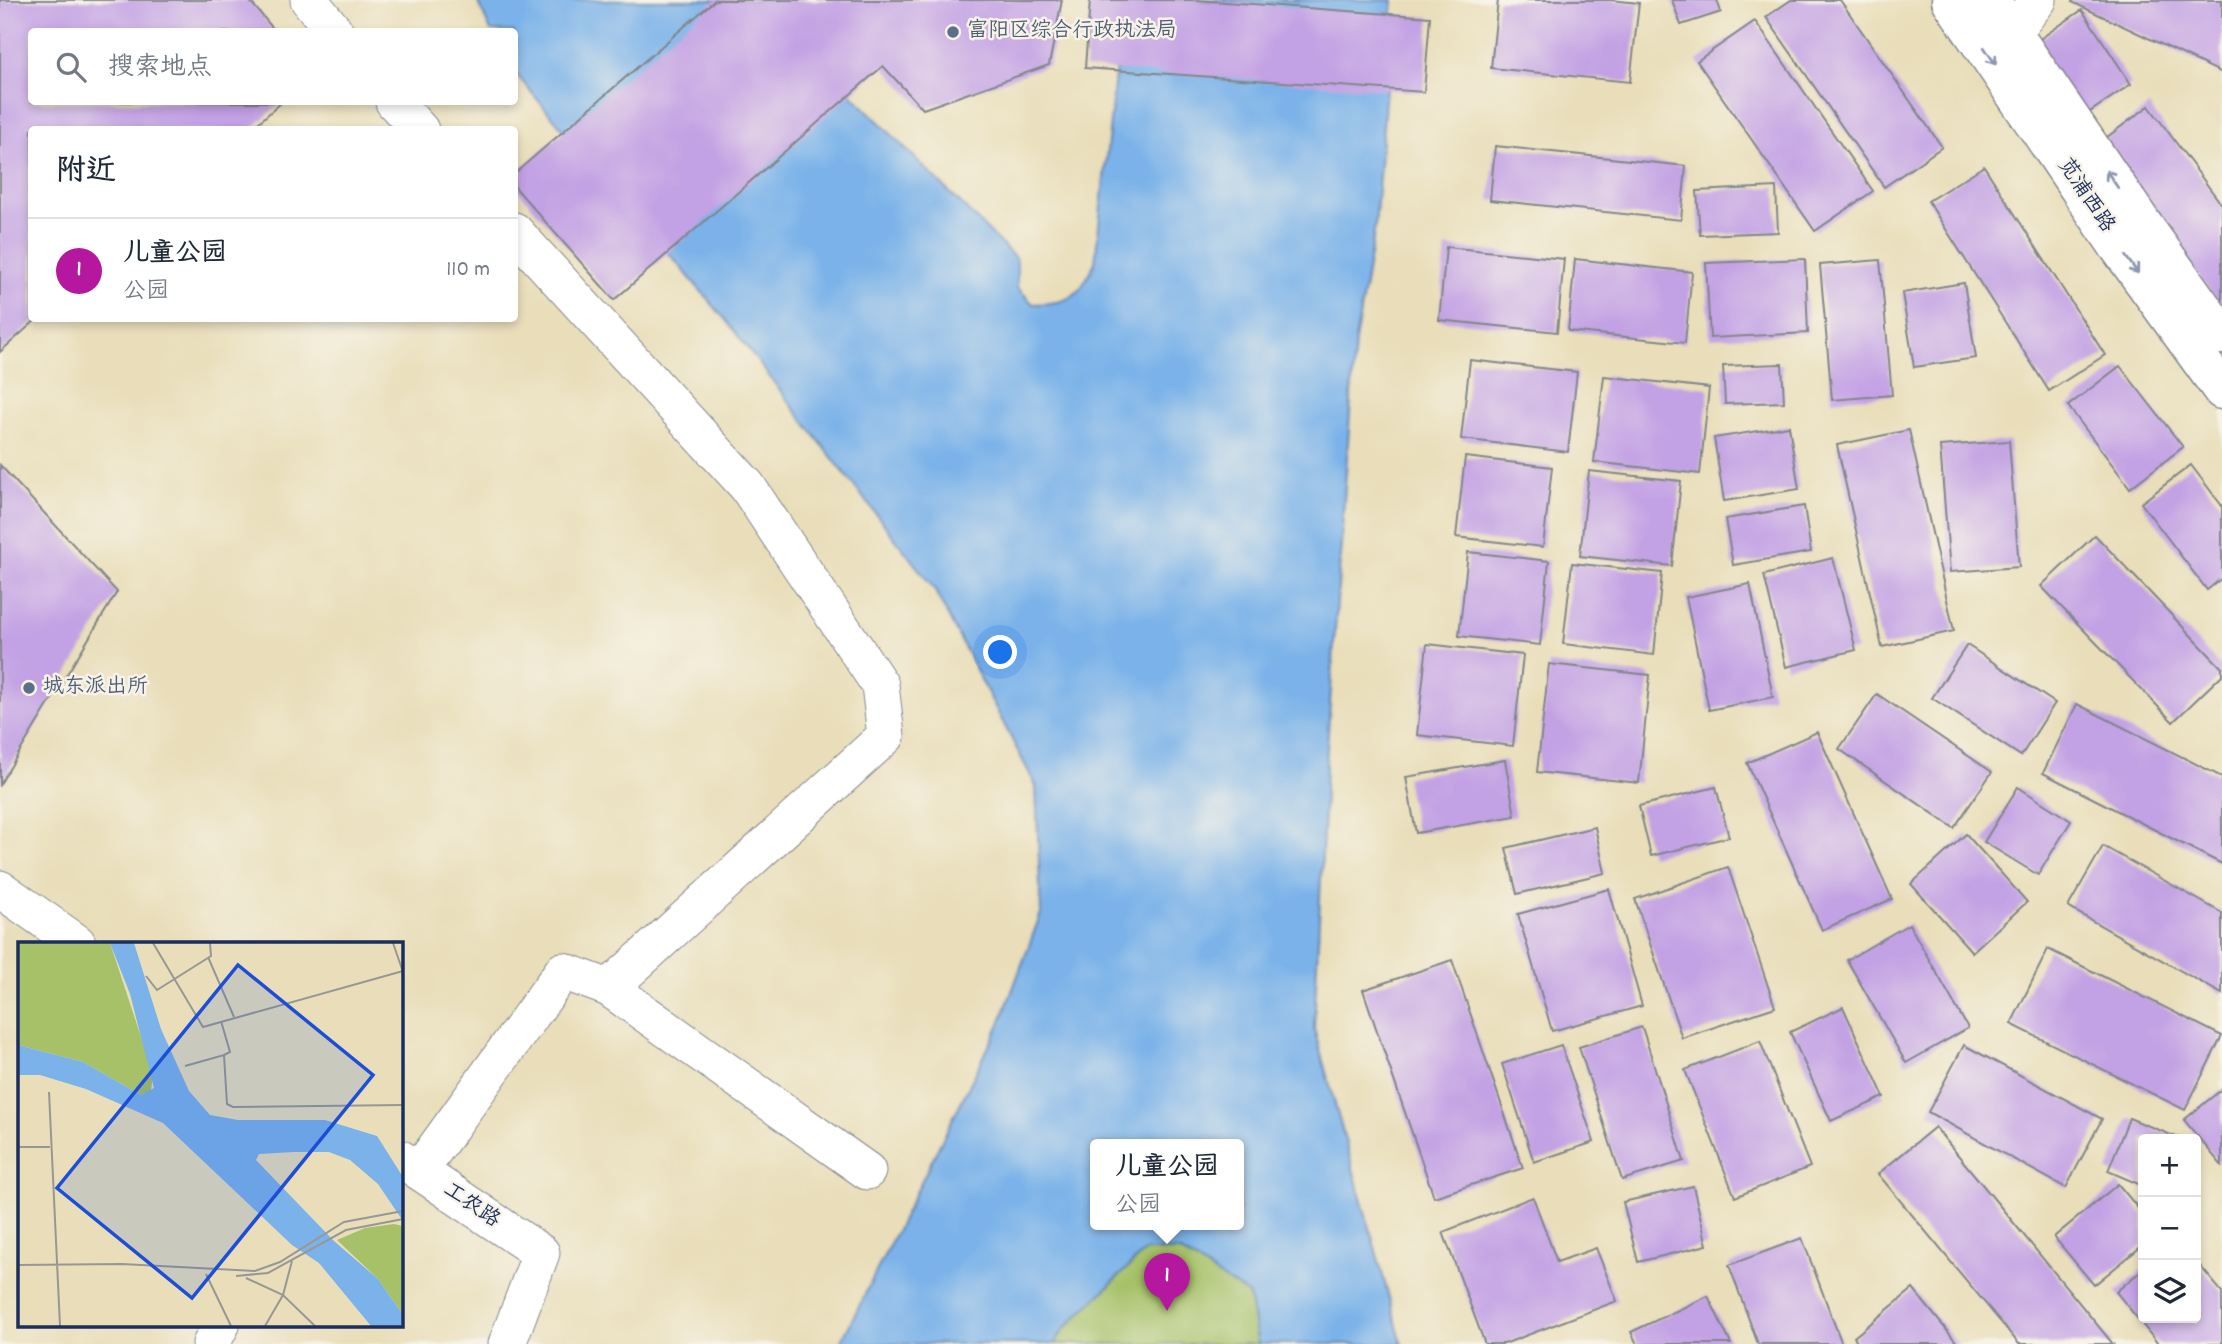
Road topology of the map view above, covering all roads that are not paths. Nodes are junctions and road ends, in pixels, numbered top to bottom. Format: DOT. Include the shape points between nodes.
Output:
graph roads {
  1 [pos="309,0"];
  2 [pos="1951,0"];
  3 [pos="1990,0"];
  4 [pos="2038,0"];
  5 [pos="332,28"];
  6 [pos="2012,33"];
  7 [pos="397,105"];
  8 [pos="417,126"];
  9 [pos="518,235"];
  10 [pos="2222,335"];
  11 [pos="2222,390"];
  12 [pos="0,889"];
  13 [pos="76,942"];
  14 [pos="609,988"];
  15 [pos="410,1165"];
  16 [pos="867,1171"];
  17 [pos="220,1326"];
  18 [pos="211,1344"];
  19 [pos="507,1344"];
  1 -- 5 [label="street"];
  2 -- 11 [label="street, 苋浦西路, one-way"];
  3 -- 6 [label="street, 苋浦西路"];
  4 -- 6 [label="street"];
  10 -- 6 [label="street, 苋浦西路, one-way"];
  7 -- 8 [label="street"];
  9 -- 14 [label="street" via="747,486 880,685 886,736"];
  12 -- 13 [label="street"];
  14 -- 15 [label="street" via="563,971"];
  14 -- 16 [label="street"];
  15 -- 19 [label="street, 工农路" via="541,1253"];
  17 -- 18 [label="street"];
}
